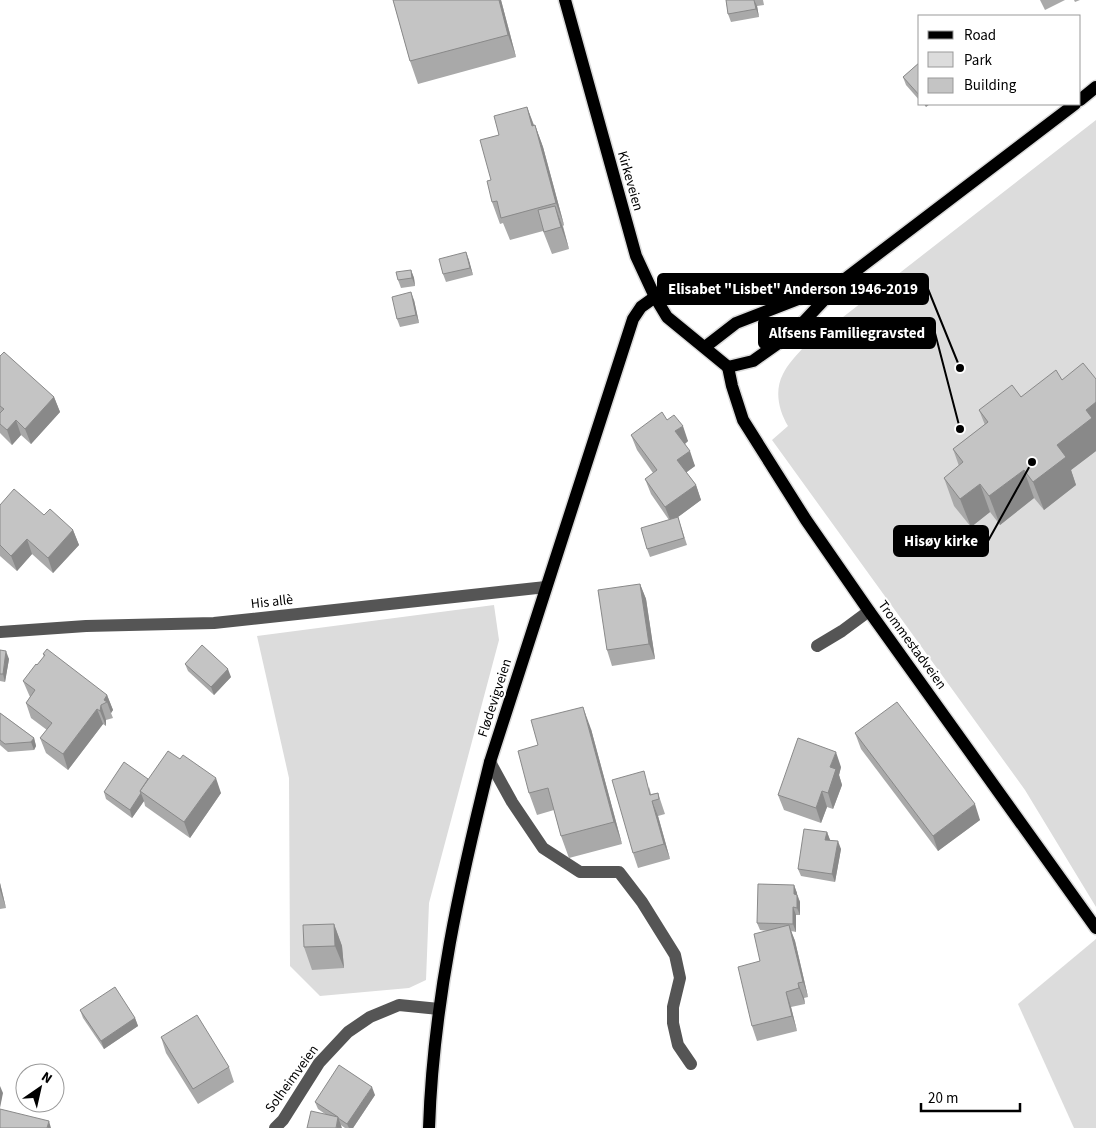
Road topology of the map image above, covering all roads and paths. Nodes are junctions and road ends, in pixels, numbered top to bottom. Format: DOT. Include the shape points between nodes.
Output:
graph roads {
  1 [pos="565,0"];
  2 [pos="1096,87"];
  3 [pos="1081,99"];
  4 [pos="1074,105"];
  5 [pos="841,282"];
  6 [pos="655,297"];
  7 [pos="705,347"];
  8 [pos="728,367"];
  9 [pos="546,587"];
  10 [pos="869,612"];
  11 [pos="0,622"];
  12 [pos="15,630"];
  13 [pos="0,632"];
  14 [pos="817,646"];
  15 [pos="490,762"];
  16 [pos="1096,928"];
  17 [pos="439,1009"];
  18 [pos="691,1064"];
  19 [pos="274,1128"];
  20 [pos="429,1128"];
  1 -- 6 [label="main road, Kirkeveien" via="636,256"];
  2 -- 3 [label="main road"];
  4 -- 5 [label="main road"];
  5 -- 7 [label="main road" via="736,323"];
  5 -- 8 [label="main road" via="779,344 753,361"];
  6 -- 7 [label="main road, Kirkeveien" via="667,317"];
  6 -- 9 [label="main road, Flødevigveien" via="632,319"];
  7 -- 8 [label="main road, Kirkeveien"];
  8 -- 10 [label="main road, Trommestadveien" via="743,420"];
  9 -- 12 [label="street, His allè" via="214,624"];
  9 -- 15 [label="main road, Flødevigveien"];
  10 -- 14 [label="street"];
  10 -- 16 [label="main road, Trommestadveien"];
  11 -- 12 [label="street"];
  12 -- 13 [label="street, His allè"];
  15 -- 17 [label="main road, Flødevigveien" via="472,833"];
  15 -- 18 [label="street" via="543,848 580,872 619,872 642,902 675,955 680,978 673,1006 673,1023 678,1045"];
  17 -- 19 [label="street, Solheimveien" via="399,1005 348,1032 319,1063 283,1120"];
  17 -- 20 [label="main road, Flødevigveien"];
}
